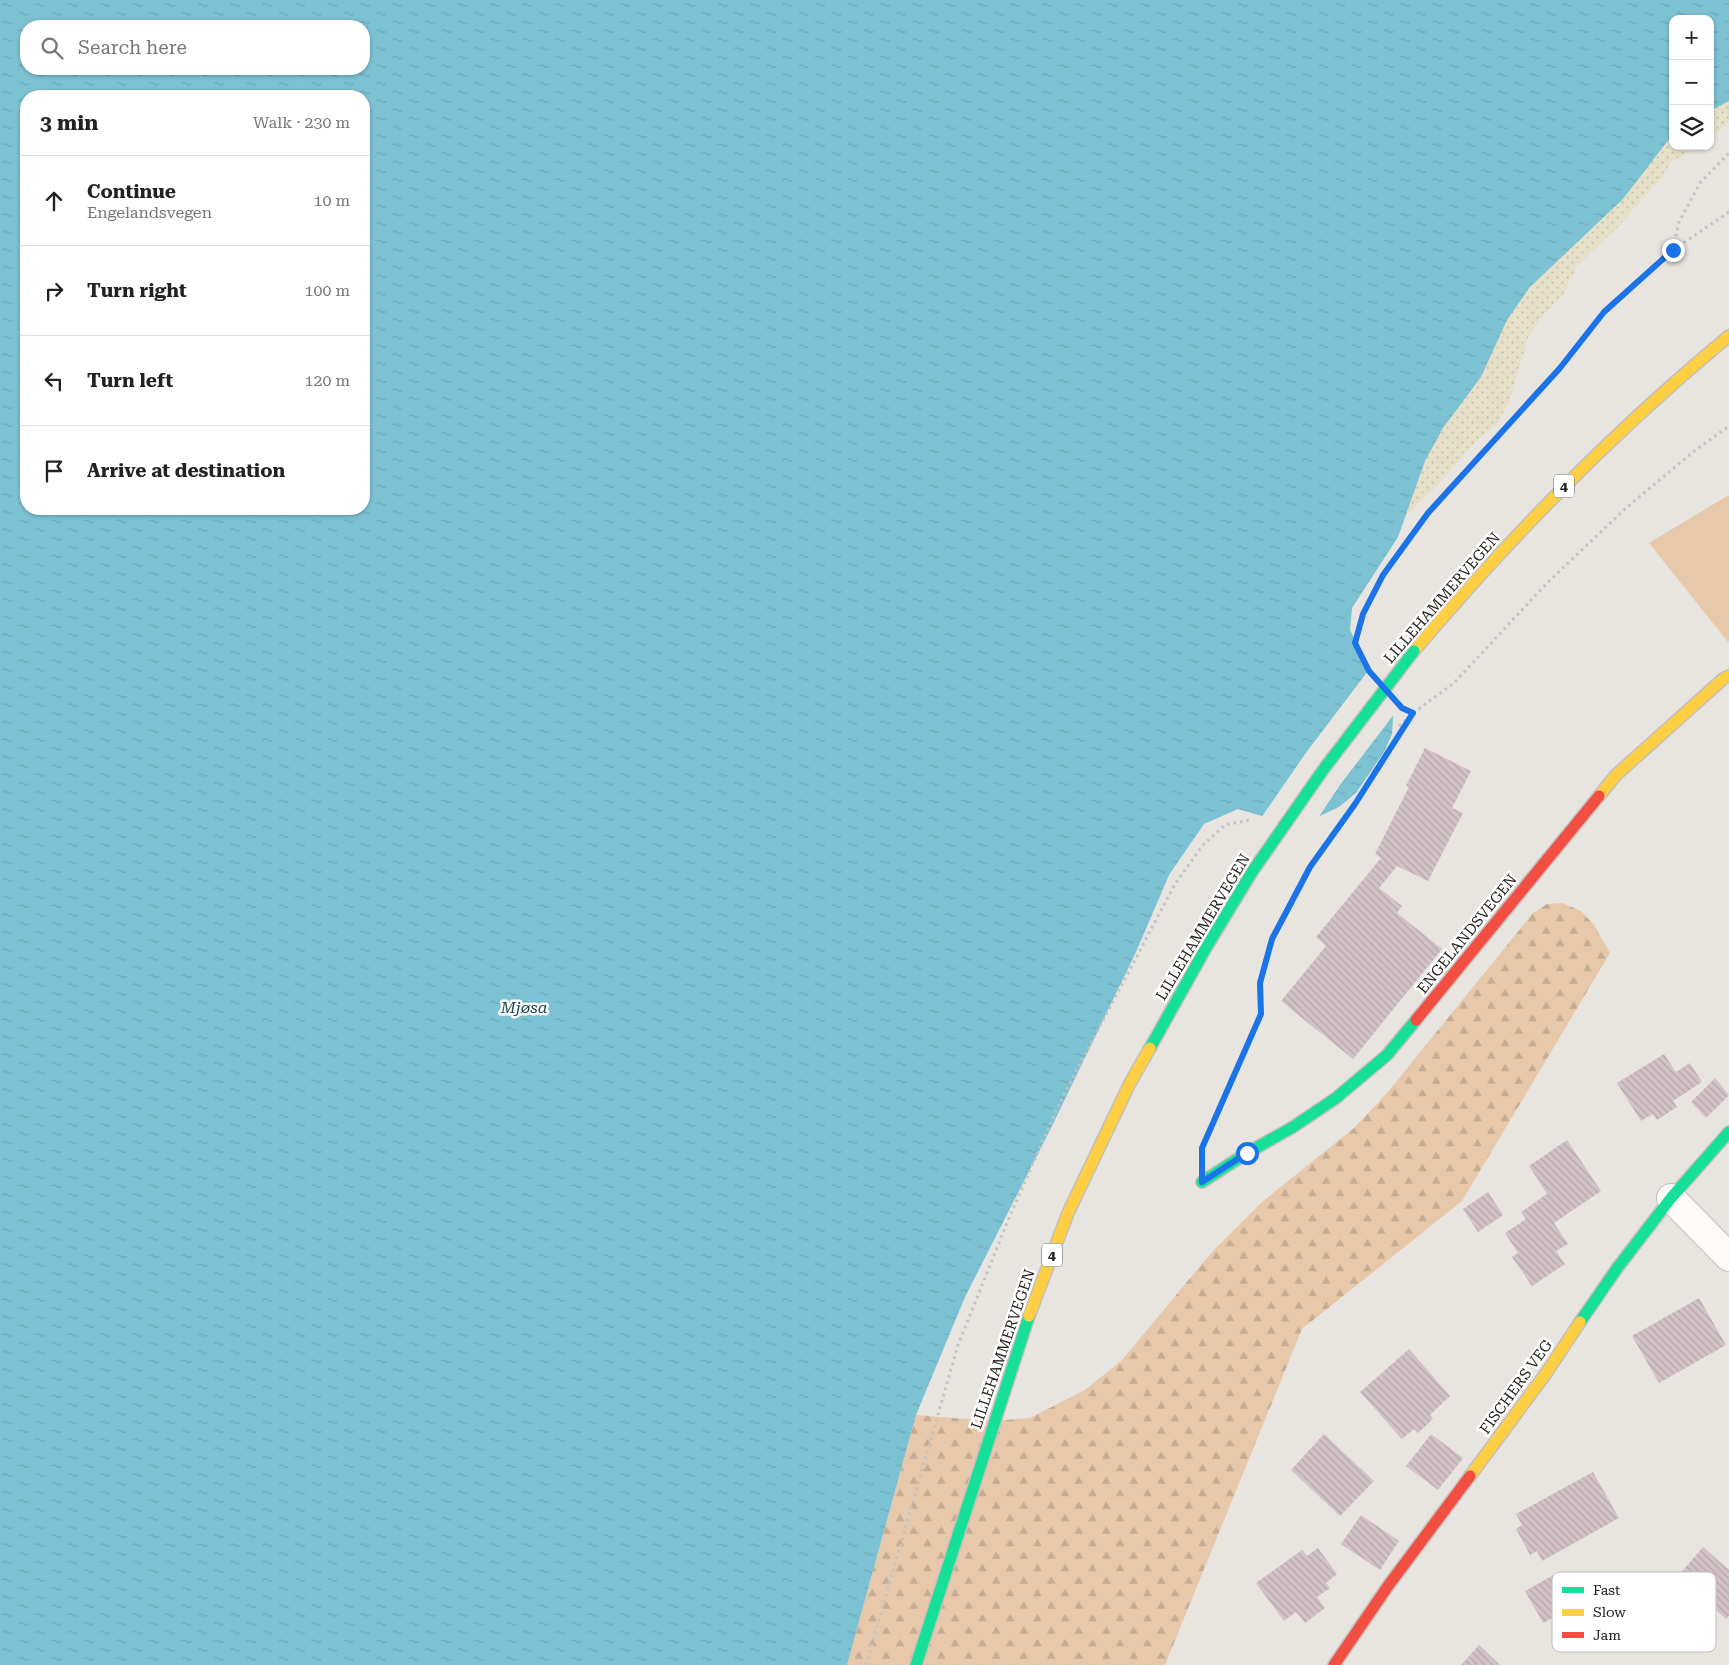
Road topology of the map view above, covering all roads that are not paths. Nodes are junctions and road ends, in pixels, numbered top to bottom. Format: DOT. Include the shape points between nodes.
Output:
graph roads {
  1 [pos="1729,336"];
  2 [pos="1729,676"];
  3 [pos="1729,1132"];
  4 [pos="1202,1182"];
  5 [pos="1671,1198"];
  6 [pos="1729,1257"];
  7 [pos="916,1665"];
  8 [pos="1334,1665"];
  1 -- 7 [label="main road, LILLEHAMMERVEGEN / 4, bridge" via="1610,439 1457,599 1323,770 1252,872 1130,1083 1068,1213 1021,1336"];
  2 -- 4 [label="main road, ENGELANDSVEGEN" via="1616,775 1387,1055 1336,1098"];
  3 -- 5 [label="main road, FISCHERS VEG"];
  5 -- 6 [label="street"];
  5 -- 8 [label="main road, FISCHERS VEG" via="1618,1267 1547,1372 1388,1586"];
}
